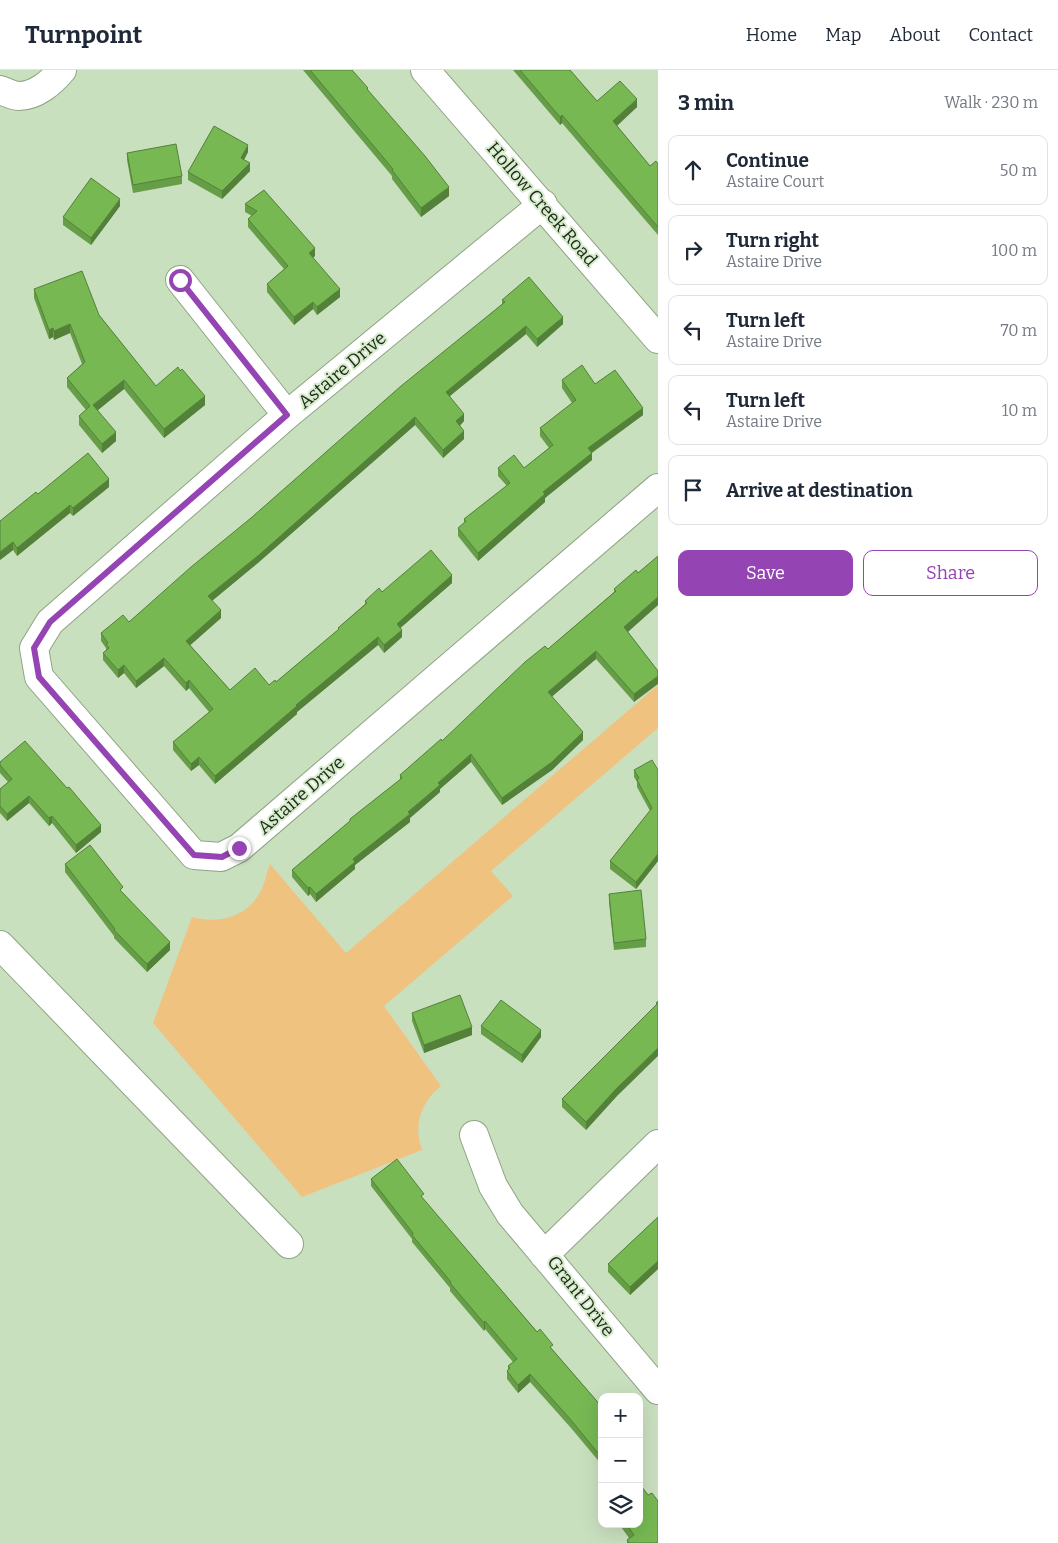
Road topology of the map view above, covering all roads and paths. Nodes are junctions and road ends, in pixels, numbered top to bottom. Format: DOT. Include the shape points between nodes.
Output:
graph roads {
  1 [pos="62,70"];
  2 [pos="424,70"];
  3 [pos="0,90"];
  4 [pos="543,204"];
  5 [pos="180,280"];
  6 [pos="658,339"];
  7 [pos="287,415"];
  8 [pos="658,488"];
  9 [pos="0,945"];
  10 [pos="474,1135"];
  11 [pos="658,1144"];
  12 [pos="289,1244"];
  13 [pos="544,1256"];
  14 [pos="658,1390"];
  1 -- 3 [label="street" via="38,91 19,96"];
  2 -- 4 [label="street, Hollow Creek Road"];
  4 -- 6 [label="street, Hollow Creek Road"];
  4 -- 7 [label="street, Astaire Drive"];
  5 -- 7 [label="street"];
  7 -- 8 [label="street, Astaire Drive" via="50,622 34,648 39,677 194,855 222,857 239,848"];
  9 -- 12 [label="street"];
  10 -- 13 [label="street" via="493,1186 510,1214"];
  11 -- 13 [label="street, Grant Drive"];
  13 -- 14 [label="street, Grant Drive"];
}
